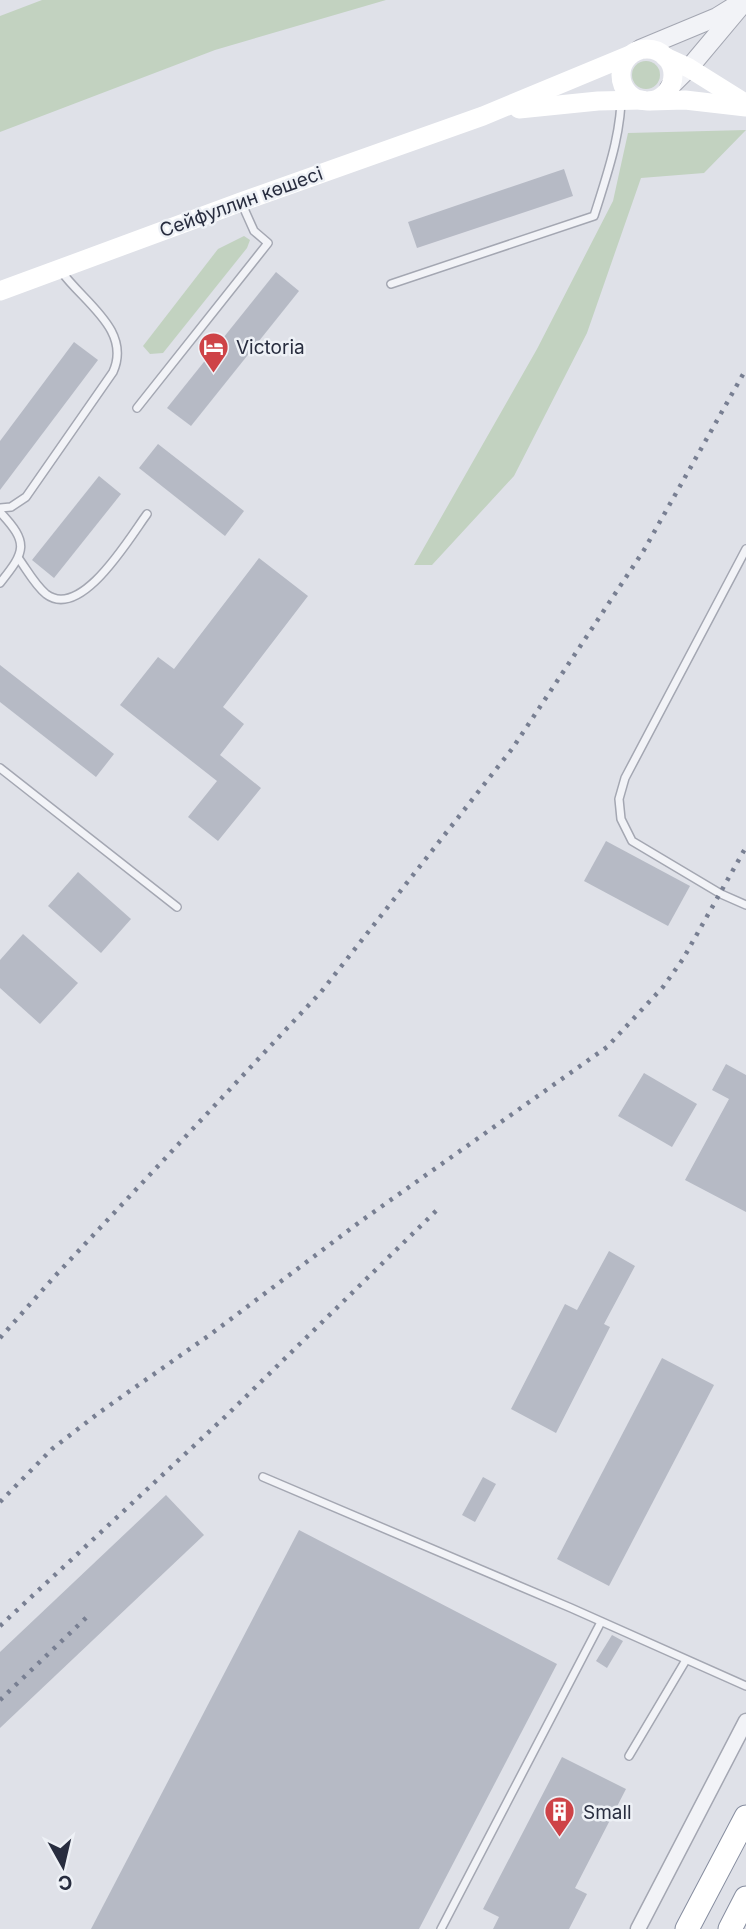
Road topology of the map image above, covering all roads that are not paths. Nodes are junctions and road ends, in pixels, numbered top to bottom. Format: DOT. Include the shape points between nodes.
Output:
graph roads {
  1 [pos="745,0"];
  2 [pos="635,52"];
  3 [pos="665,57"];
  4 [pos="689,68"];
  5 [pos="621,81"];
  6 [pos="669,88"];
  7 [pos="622,101"];
  8 [pos="646,101"];
  9 [pos="746,105"];
  10 [pos="483,116"];
  11 [pos="241,202"];
  12 [pos="59,269"];
  13 [pos="391,284"];
  14 [pos="0,291"];
  15 [pos="137,408"];
  16 [pos="0,510"];
  17 [pos="147,514"];
  18 [pos="746,549"];
  19 [pos="19,559"];
  20 [pos="0,583"];
  21 [pos="0,768"];
  22 [pos="746,905"];
  23 [pos="177,907"];
  24 [pos="263,1477"];
  25 [pos="601,1622"];
  26 [pos="686,1660"];
  27 [pos="746,1686"];
  28 [pos="746,1721"];
  29 [pos="629,1756"];
  30 [pos="746,1817"];
  31 [pos="746,1898"];
  32 [pos="441,1929"];
  33 [pos="638,1929"];
  34 [pos="687,1929"];
  35 [pos="730,1929"];
  1 -- 2 [label="street"];
  1 -- 4 [label="street"];
  2 -- 3 [label="main road" via="658,51"];
  2 -- 5 [label="main road" via="624,62"];
  2 -- 10 [label="main road"];
  3 -- 4 [label="main road"];
  3 -- 6 [label="main road" via="673,73"];
  4 -- 6 [label="street"];
  4 -- 9 [label="main road"];
  5 -- 7 [label="lane"];
  5 -- 8 [label="main road" via="632,97"];
  6 -- 8 [label="main road" via="657,99"];
  7 -- 8 [label="main road"];
  7 -- 10 [label="main road" via="532,107"];
  7 -- 13 [label="lane" via="614,152 594,216"];
  8 -- 9 [label="main road"];
  10 -- 11 [label="main road, Сейфуллин көшесі"];
  11 -- 12 [label="main road, Сейфуллин көшесі"];
  11 -- 15 [label="lane" via="254,231 268,243"];
  12 -- 14 [label="main road, Сейфуллин көшесі"];
  12 -- 16 [label="lane" via="108,324 119,360 26,497"];
  16 -- 19 [label="lane" via="17,530"];
  17 -- 19 [label="lane" via="94,584 79,596 62,599 47,595"];
  18 -- 22 [label="lane" via="625,778 619,799 621,819 632,842"];
  19 -- 20 [label="lane"];
  21 -- 23 [label="lane"];
  24 -- 25 [label="lane"];
  25 -- 26 [label="lane"];
  25 -- 32 [label="lane"];
  26 -- 27 [label="lane"];
  26 -- 29 [label="lane"];
  28 -- 33 [label="street"];
  30 -- 34 [label="highway"];
  31 -- 35 [label="highway"];
}
